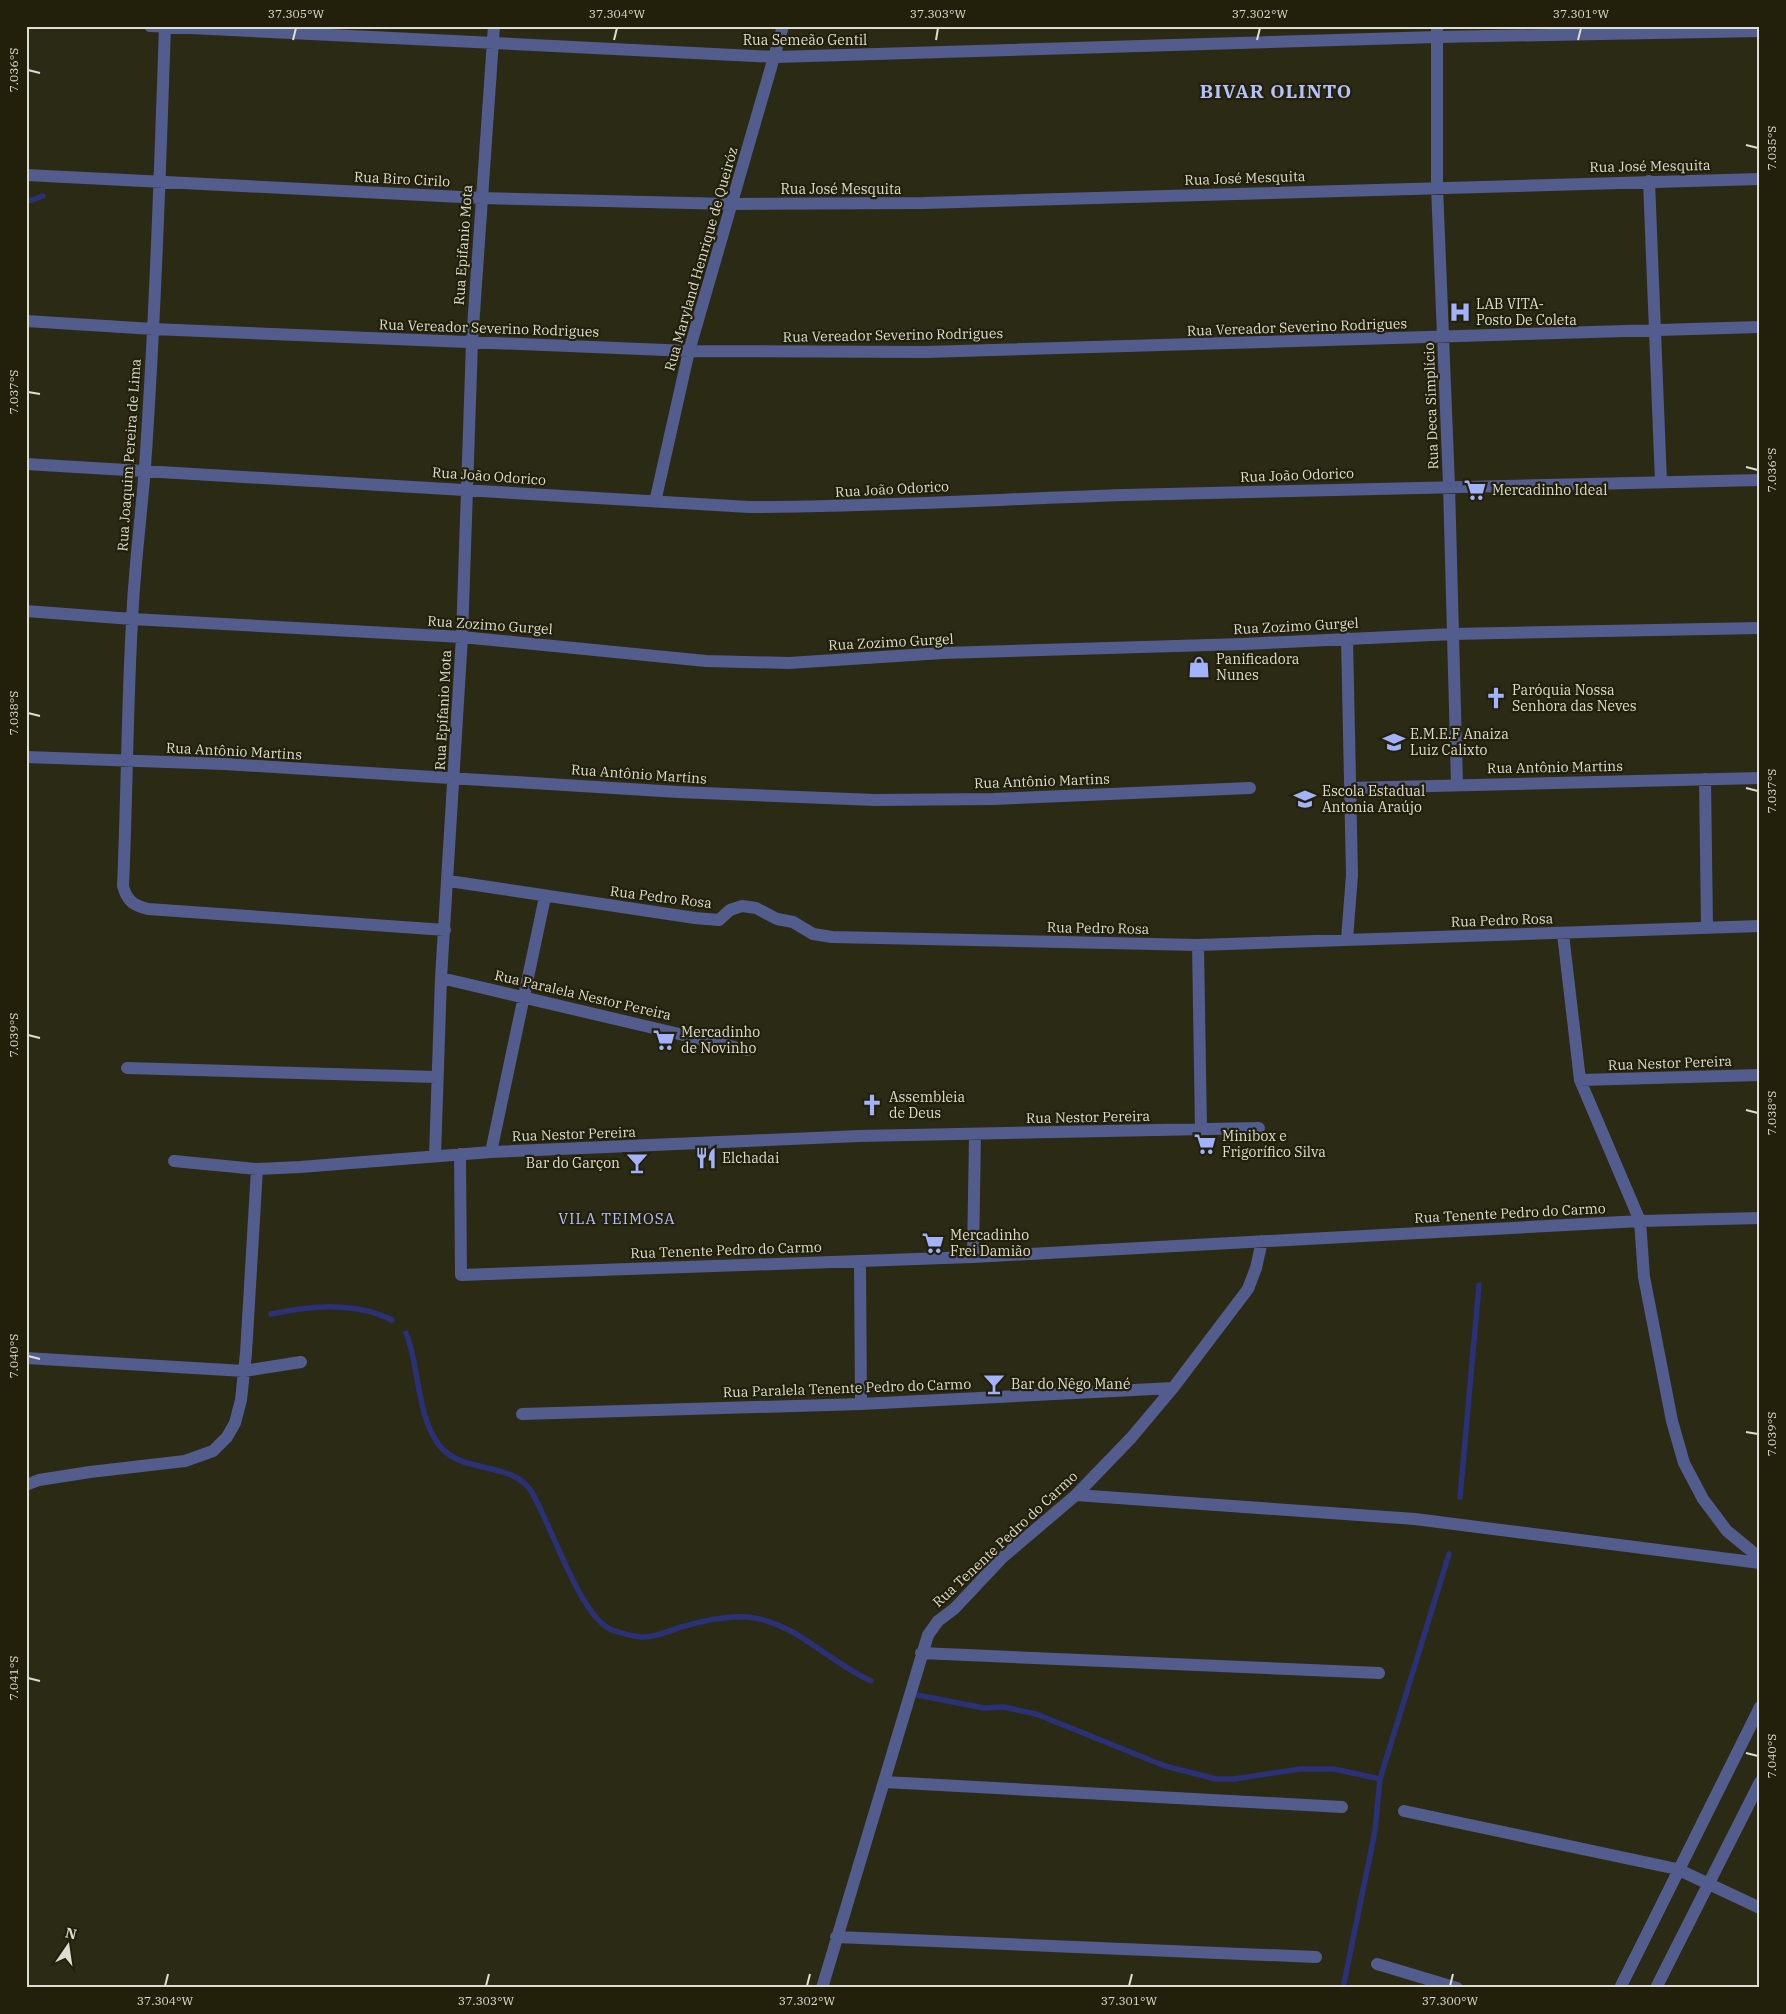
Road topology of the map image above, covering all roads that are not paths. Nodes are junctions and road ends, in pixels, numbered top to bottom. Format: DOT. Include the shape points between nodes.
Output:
graph roads {
  1 [pos="150,26"];
  2 [pos="494,26"];
  3 [pos="783,26"];
  4 [pos="165,27"];
  5 [pos="1760,31"];
  6 [pos="1437,32"];
  7 [pos="493,44"];
  8 [pos="776,57"];
  9 [pos="26,175"];
  10 [pos="1760,179"];
  11 [pos="1649,181"];
  12 [pos="161,182"];
  13 [pos="1438,187"];
  14 [pos="481,198"];
  15 [pos="731,204"];
  16 [pos="26,321"];
  17 [pos="1760,327"];
  18 [pos="153,329"];
  19 [pos="1653,329"];
  20 [pos="1443,338"];
  21 [pos="472,342"];
  22 [pos="689,351"];
  23 [pos="26,464"];
  24 [pos="145,470"];
  25 [pos="1760,480"];
  26 [pos="1661,482"];
  27 [pos="1449,485"];
  28 [pos="468,490"];
  29 [pos="655,502"];
  30 [pos="26,611"];
  31 [pos="132,619"];
  32 [pos="1760,628"];
  33 [pos="1453,634"];
  34 [pos="462,637"];
  35 [pos="1347,638"];
  36 [pos="26,757"];
  37 [pos="126,760"];
  38 [pos="454,777"];
  39 [pos="1760,778"];
  40 [pos="1705,779"];
  41 [pos="1457,784"];
  42 [pos="1250,788"];
  43 [pos="1350,788"];
  44 [pos="448,881"];
  45 [pos="545,897"];
  46 [pos="1760,926"];
  47 [pos="1707,927"];
  48 [pos="445,930"];
  49 [pos="1563,934"];
  50 [pos="1347,939"];
  51 [pos="1198,944"];
  52 [pos="441,978"];
  53 [pos="523,996"];
  54 [pos="747,1050"];
  55 [pos="127,1068"];
  56 [pos="1760,1075"];
  57 [pos="436,1077"];
  58 [pos="1580,1080"];
  59 [pos="1258,1128"];
  60 [pos="1201,1130"];
  61 [pos="975,1134"];
  62 [pos="491,1152"];
  63 [pos="460,1154"];
  64 [pos="434,1156"];
  65 [pos="174,1161"];
  66 [pos="258,1168"];
  67 [pos="1760,1218"];
  68 [pos="1640,1221"];
  69 [pos="1262,1241"];
  70 [pos="973,1256"];
  71 [pos="860,1261"];
  72 [pos="26,1358"];
  73 [pos="301,1362"];
  74 [pos="244,1371"];
  75 [pos="1173,1388"];
  76 [pos="861,1404"];
  77 [pos="522,1414"];
  78 [pos="26,1485"];
  79 [pos="1076,1495"];
  80 [pos="1760,1558"];
  81 [pos="1760,1563"];
  82 [pos="921,1653"];
  83 [pos="1379,1673"];
  84 [pos="1760,1707"];
  85 [pos="885,1782"];
  86 [pos="1760,1782"];
  87 [pos="1342,1807"];
  88 [pos="1404,1812"];
  89 [pos="1677,1869"];
  90 [pos="1709,1883"];
  91 [pos="1760,1908"];
  92 [pos="836,1937"];
  93 [pos="1316,1957"];
  94 [pos="1377,1964"];
  95 [pos="822,1988"];
  96 [pos="1457,1988"];
  97 [pos="1620,1988"];
  98 [pos="1656,1988"];
  1 -- 4 [label="street, Rua Semeão Gentil"];
  2 -- 7 [label="street, Rua Epifanio Mota"];
  3 -- 8 [label="street, Rua Maryland Henrique de Queiróz"];
  4 -- 7 [label="street, Rua Semeão Gentil"];
  4 -- 12 [label="street, Rua Joaquim Pereira de Lima"];
  5 -- 6 [label="street, Rua Semeão Gentil"];
  6 -- 8 [label="street, Rua Semeão Gentil"];
  6 -- 13 [label="street, Rua Deca Simplício"];
  7 -- 8 [label="street, Rua Semeão Gentil"];
  7 -- 14 [label="street, Rua Epifanio Mota"];
  8 -- 15 [label="street, Rua Maryland Henrique de Queiróz"];
  9 -- 12 [label="street"];
  10 -- 11 [label="street, Rua José Mesquita"];
  11 -- 13 [label="street, Rua José Mesquita"];
  11 -- 19 [label="street"];
  12 -- 14 [label="street, Rua Biro Cirilo"];
  12 -- 18 [label="street, Rua Joaquim Pereira de Lima"];
  13 -- 15 [label="street, Rua José Mesquita" via="924,204"];
  13 -- 20 [label="street, Rua Deca Simplício"];
  14 -- 15 [label="street, Rua Biro Cirilo"];
  14 -- 21 [label="street, Rua Epifanio Mota"];
  15 -- 22 [label="street, Rua Maryland Henrique de Queiróz"];
  16 -- 18 [label="street, Rua Vereador Severino Rodrigues"];
  17 -- 19 [label="street, Rua Vereador Severino Rodrigues"];
  18 -- 21 [label="street, Rua Vereador Severino Rodrigues"];
  18 -- 24 [label="street, Rua Joaquim Pereira de Lima"];
  19 -- 20 [label="street, Rua Vereador Severino Rodrigues"];
  19 -- 26 [label="street"];
  20 -- 22 [label="street, Rua Vereador Severino Rodrigues" via="926,352"];
  20 -- 27 [label="street, Rua Deca Simplício"];
  21 -- 22 [label="street, Rua Vereador Severino Rodrigues"];
  21 -- 28 [label="street, Rua Epifanio Mota"];
  22 -- 29 [label="street, Rua Maryland Henrique de Queiróz"];
  23 -- 24 [label="street, Rua João Odorico"];
  24 -- 28 [label="street, Rua João Odorico"];
  24 -- 31 [label="street, Rua Joaquim Pereira de Lima"];
  25 -- 26 [label="street, Rua João Odorico"];
  26 -- 27 [label="street, Rua João Odorico"];
  27 -- 29 [label="street, Rua João Odorico" via="824,507"];
  27 -- 33 [label="street, Rua Deca Simplício"];
  28 -- 29 [label="street, Rua João Odorico"];
  28 -- 34 [label="street, Rua Epifanio Mota"];
  30 -- 31 [label="street, Rua Zozimo Gurgel"];
  31 -- 34 [label="street, Rua Zozimo Gurgel"];
  31 -- 37 [label="street, Rua Joaquim Pereira de Lima"];
  32 -- 33 [label="street, Rua Zozimo Gurgel"];
  33 -- 35 [label="street, Rua Zozimo Gurgel"];
  33 -- 41 [label="street, Rua Deca Simplício"];
  34 -- 35 [label="street, Rua Zozimo Gurgel" via="706,662 789,662"];
  34 -- 38 [label="street, Rua Epifanio Mota"];
  35 -- 43 [label="street"];
  36 -- 37 [label="street, Rua Antônio Martins"];
  37 -- 38 [label="street, Rua Antônio Martins"];
  37 -- 48 [label="street, Rua Joaquim Pereira de Lima" via="123,886 131,903 148,909"];
  38 -- 42 [label="street, Rua Antônio Martins" via="678,792 875,800 994,799"];
  38 -- 44 [label="street, Rua Epifanio Mota"];
  39 -- 40 [label="street, Rua Antônio Martins"];
  40 -- 41 [label="street, Rua Antônio Martins"];
  40 -- 47 [label="street"];
  41 -- 43 [label="street, Rua Antônio Martins"];
  43 -- 50 [label="street" via="1352,875"];
  44 -- 45 [label="street, Rua Pedro Rosa"];
  44 -- 48 [label="street, Rua Epifanio Mota"];
  45 -- 51 [label="street, Rua Pedro Rosa" via="719,920 730,910 742,906 793,922 812,934 869,938"];
  45 -- 53 [label="street"];
  46 -- 47 [label="street, Rua Pedro Rosa"];
  47 -- 49 [label="street, Rua Pedro Rosa"];
  48 -- 52 [label="street, Rua Epifanio Mota"];
  49 -- 50 [label="street, Rua Pedro Rosa"];
  49 -- 58 [label="street"];
  50 -- 51 [label="street, Rua Pedro Rosa"];
  51 -- 60 [label="street"];
  52 -- 53 [label="street, Rua Paralela Nestor Pereira"];
  52 -- 57 [label="street, Rua Epifanio Mota"];
  53 -- 54 [label="street, Rua Paralela Nestor Pereira"];
  53 -- 62 [label="street"];
  55 -- 57 [label="street"];
  56 -- 58 [label="street, Rua Nestor Pereira"];
  57 -- 64 [label="street, Rua Epifanio Mota"];
  58 -- 68 [label="street"];
  59 -- 60 [label="street, Rua Nestor Pereira"];
  60 -- 61 [label="street, Rua Nestor Pereira"];
  61 -- 62 [label="street, Rua Nestor Pereira"];
  61 -- 70 [label="street"];
  62 -- 63 [label="street, Rua Nestor Pereira"];
  63 -- 64 [label="street, Rua Nestor Pereira"];
  63 -- 71 [label="street, Rua Tenente Pedro do Carmo" via="461,1275"];
  64 -- 66 [label="street, Rua Nestor Pereira" via="356,1164"];
  65 -- 66 [label="street, Rua Nestor Pereira"];
  66 -- 74 [label="street"];
  67 -- 68 [label="street, Rua Tenente Pedro do Carmo"];
  68 -- 69 [label="street, Rua Tenente Pedro do Carmo"];
  68 -- 80 [label="street" via="1644,1277 1672,1421 1684,1462 1703,1499 1727,1531"];
  69 -- 70 [label="street, Rua Tenente Pedro do Carmo"];
  69 -- 75 [label="street, Rua Tenente Pedro do Carmo" via="1248,1289"];
  70 -- 71 [label="street, Rua Tenente Pedro do Carmo"];
  71 -- 76 [label="street"];
  72 -- 74 [label="street"];
  73 -- 74 [label="street"];
  74 -- 78 [label="street" via="235,1423 213,1451 185,1461 90,1472"];
  75 -- 76 [label="street, Rua Paralela Tenente Pedro do Carmo"];
  75 -- 79 [label="street, Rua Tenente Pedro do Carmo"];
  76 -- 77 [label="street, Rua Paralela Tenente Pedro do Carmo"];
  79 -- 81 [label="street" via="1415,1519"];
  79 -- 82 [label="street, Rua Tenente Pedro do Carmo" via="1003,1557 954,1609 938,1621"];
  82 -- 83 [label="street"];
  82 -- 85 [label="street, Rua Tenente Pedro do Carmo"];
  84 -- 89 [label="street"];
  85 -- 87 [label="street"];
  85 -- 92 [label="street, Rua Tenente Pedro do Carmo"];
  86 -- 90 [label="street"];
  88 -- 89 [label="street"];
  89 -- 90 [label="street"];
  89 -- 97 [label="street"];
  90 -- 91 [label="street"];
  90 -- 98 [label="street"];
  92 -- 93 [label="street"];
  92 -- 95 [label="street, Rua Tenente Pedro do Carmo"];
  94 -- 96 [label="street"];
}
